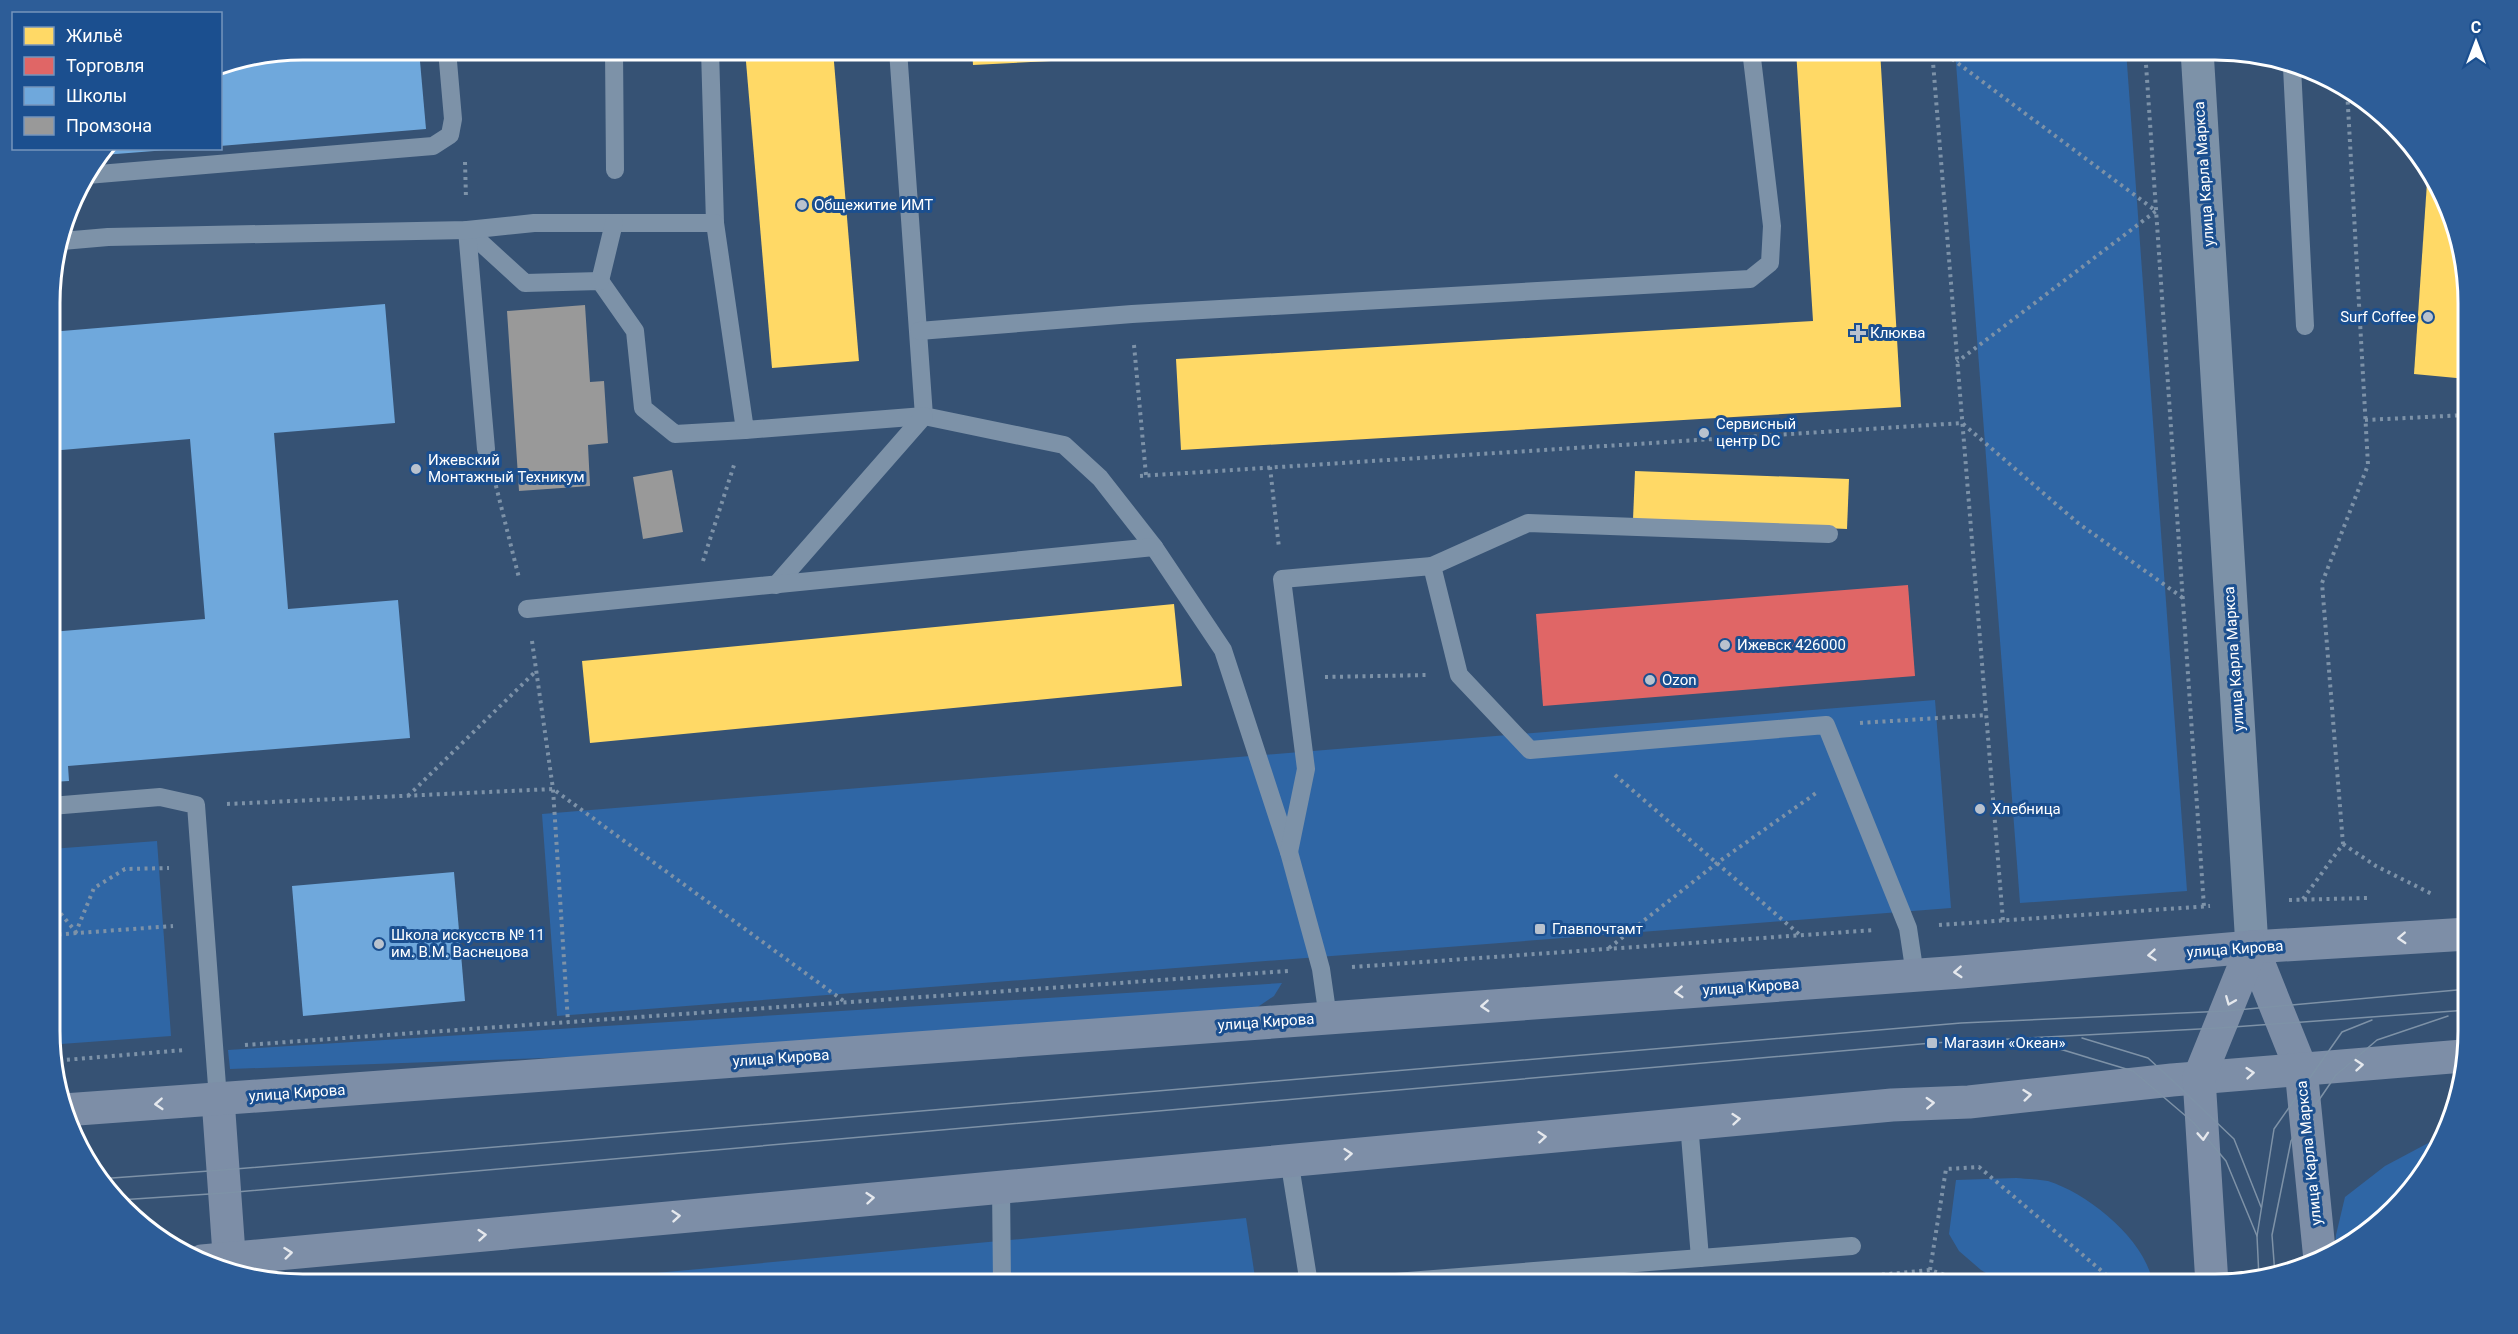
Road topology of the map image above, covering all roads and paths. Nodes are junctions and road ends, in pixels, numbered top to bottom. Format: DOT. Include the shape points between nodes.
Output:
graph roads {
  1 [pos="448,60"];
  2 [pos="614,60"];
  3 [pos="710,60"];
  4 [pos="899,60"];
  5 [pos="1752,60"];
  6 [pos="1933,60"];
  7 [pos="1953,60"];
  8 [pos="2146,60"];
  9 [pos="2198,60"];
  10 [pos="2292,73"];
  11 [pos="2348,100"];
  12 [pos="450,135"];
  13 [pos="615,170"];
  14 [pos="97,174"];
  15 [pos="2156,211"];
  16 [pos="614,223"];
  17 [pos="715,223"];
  18 [pos="467,230"];
  19 [pos="68,240"];
  20 [pos="600,281"];
  21 [pos="1132,314"];
  22 [pos="2305,326"];
  23 [pos="919,331"];
  24 [pos="1957,362"];
  25 [pos="2458,415"];
  26 [pos="924,416"];
  27 [pos="2366,420"];
  28 [pos="1962,423"];
  29 [pos="745,430"];
  30 [pos="486,448"];
  31 [pos="1270,467"];
  32 [pos="1146,475"];
  33 [pos="1100,478"];
  34 [pos="1829,534"];
  35 [pos="1154,547"];
  36 [pos="1432,566"];
  37 [pos="1282,579"];
  38 [pos="776,585"];
  39 [pos="693,593"];
  40 [pos="2183,598"];
  41 [pos="527,609"];
  42 [pos="536,672"];
  43 [pos="1459,675"];
  44 [pos="1296,678"];
  45 [pos="1986,715"];
  46 [pos="1826,725"];
  47 [pos="1581,746"];
  48 [pos="1845,772"];
  49 [pos="553,789"];
  50 [pos="408,796"];
  51 [pos="60,805"];
  52 [pos="196,805"];
  53 [pos="2343,844"];
  54 [pos="1289,852"];
  55 [pos="1717,863"];
  56 [pos="200,867"];
  57 [pos="2424,896"];
  58 [pos="2369,898"];
  59 [pos="2303,900"];
  60 [pos="2249,902"];
  61 [pos="2204,907"];
  62 [pos="60,913"];
  63 [pos="2002,921"];
  64 [pos="204,924"];
  65 [pos="1908,928"];
  66 [pos="76,932"];
  67 [pos="60,933"];
  68 [pos="1801,935"];
  69 [pos="2458,935"];
  70 [pos="2252,947"];
  71 [pos="1608,949"];
  72 [pos="1321,969"];
  73 [pos="1914,975"];
  74 [pos="846,1003"];
  75 [pos="1328,1018"];
  76 [pos="568,1022"];
  77 [pos="213,1048"];
  78 [pos="2456,1057"];
  79 [pos="62,1060"];
  80 [pos="2301,1069"];
  81 [pos="2199,1078"];
  82 [pos="218,1100"];
  83 [pos="73,1109"];
  84 [pos="1689,1123"];
  85 [pos="1289,1159"];
  86 [pos="1001,1186"];
  87 [pos="1852,1246"];
  88 [pos="2319,1251"];
  89 [pos="1700,1258"];
  90 [pos="221,1260"];
  91 [pos="226,1261"];
  92 [pos="1930,1270"];
  93 [pos="1002,1274"];
  94 [pos="1307,1274"];
  95 [pos="1497,1274"];
  96 [pos="1872,1274"];
  97 [pos="1942,1274"];
  98 [pos="2105,1274"];
  99 [pos="2211,1274"];
  1 -- 12 [label="lane" via="453,119"];
  2 -- 13 [label="lane"];
  3 -- 17 [label="lane"];
  4 -- 23 [label="lane"];
  5 -- 21 [label="lane" via="1772,226 1770,263 1750,279"];
  6 -- 24 [label="path"];
  7 -- 15 [label="path"];
  8 -- 15 [label="path"];
  9 -- 60 [label="street, улица Карла Маркса"];
  10 -- 22 [label="lane"];
  11 -- 27 [label="path"];
  12 -- 14 [label="lane" via="433,146"];
  12 -- 18 [label="path" via="465,146"];
  15 -- 24 [label="path"];
  15 -- 40 [label="path"];
  16 -- 17 [label="lane"];
  16 -- 18 [label="lane" via="534,223"];
  16 -- 20 [label="lane"];
  17 -- 29 [label="lane"];
  18 -- 19 [label="lane"];
  18 -- 20 [label="lane" via="525,283"];
  18 -- 30 [label="lane"];
  20 -- 29 [label="lane" via="635,331 643,408 675,434"];
  21 -- 23 [label="lane"];
  21 -- 32 [label="path"];
  23 -- 26 [label="lane"];
  24 -- 28 [label="path"];
  25 -- 27 [label="path"];
  26 -- 29 [label="lane"];
  26 -- 33 [label="lane" via="1064,445"];
  26 -- 38 [label="lane"];
  27 -- 53 [label="path" via="2368,465 2322,583"];
  28 -- 31 [label="path"];
  28 -- 40 [label="path" via="2078,523"];
  28 -- 45 [label="path"];
  29 -- 39 [label="path"];
  30 -- 41 [label="path"];
  31 -- 32 [label="path"];
  31 -- 37 [label="path"];
  32 -- 33 [label="path"];
  33 -- 35 [label="lane"];
  34 -- 36 [label="lane" via="1528,524"];
  35 -- 38 [label="lane"];
  35 -- 54 [label="lane" via="1223,650"];
  36 -- 37 [label="lane"];
  36 -- 43 [label="lane"];
  37 -- 44 [label="lane"];
  38 -- 39 [label="lane"];
  39 -- 41 [label="lane"];
  40 -- 61 [label="path"];
  41 -- 42 [label="path"];
  42 -- 49 [label="path"];
  42 -- 50 [label="path"];
  43 -- 44 [label="path"];
  43 -- 47 [label="lane" via="1530,750"];
  44 -- 54 [label="lane" via="1306,769"];
  45 -- 46 [label="path"];
  45 -- 63 [label="path"];
  46 -- 47 [label="lane"];
  46 -- 48 [label="lane"];
  47 -- 55 [label="path"];
  48 -- 55 [label="path"];
  48 -- 65 [label="lane"];
  49 -- 50 [label="path"];
  49 -- 74 [label="path"];
  49 -- 76 [label="path"];
  50 -- 52 [label="path"];
  51 -- 52 [label="lane" via="160,797"];
  52 -- 56 [label="lane"];
  53 -- 57 [label="path" via="2435,896"];
  53 -- 59 [label="path"];
  54 -- 72 [label="lane"];
  55 -- 68 [label="path"];
  55 -- 71 [label="path"];
  56 -- 64 [label="lane"];
  56 -- 66 [label="path" via="125,870 94,888"];
  58 -- 59 [label="path"];
  59 -- 60 [label="path"];
  60 -- 61 [label="path"];
  60 -- 70 [label="street, улица Карла Маркса"];
  61 -- 63 [label="path"];
  62 -- 66 [label="path"];
  63 -- 65 [label="path"];
  64 -- 66 [label="path"];
  64 -- 77 [label="lane"];
  65 -- 68 [label="path"];
  65 -- 73 [label="lane"];
  66 -- 67 [label="path"];
  68 -- 71 [label="path"];
  69 -- 70 [label="main road, улица Кирова, one-way"];
  70 -- 73 [label="main road, улица Кирова, one-way"];
  70 -- 80 [label="main road, улица Карла Маркса"];
  70 -- 81 [label="main road, one-way"];
  71 -- 72 [label="path"];
  72 -- 74 [label="path"];
  72 -- 75 [label="lane"];
  73 -- 75 [label="main road, улица Кирова, one-way"];
  74 -- 76 [label="path"];
  75 -- 82 [label="main road, улица Кирова"];
  76 -- 77 [label="path"];
  77 -- 79 [label="path"];
  77 -- 82 [label="lane"];
  80 -- 78 [label="main road, one-way"];
  81 -- 80 [label="main road, one-way"];
  80 -- 88 [label="main road, улица Карла Маркса"];
  84 -- 81 [label="main road, one-way" via="1969,1102"];
  81 -- 99 [label="main road, one-way"];
  82 -- 83 [label="main road, улица Кирова, one-way"];
  82 -- 90 [label="main road"];
  85 -- 84 [label="main road, one-way"];
  84 -- 89 [label="lane"];
  85 -- 86 [label="main road"];
  85 -- 94 [label="lane"];
  91 -- 86 [label="main road, one-way"];
  86 -- 93 [label="lane"];
  87 -- 89 [label="lane"];
  89 -- 95 [label="lane"];
  92 -- 96 [label="path"];
  92 -- 97 [label="path"];
  92 -- 98 [label="path" via="1947,1169 1979,1167"];
}
